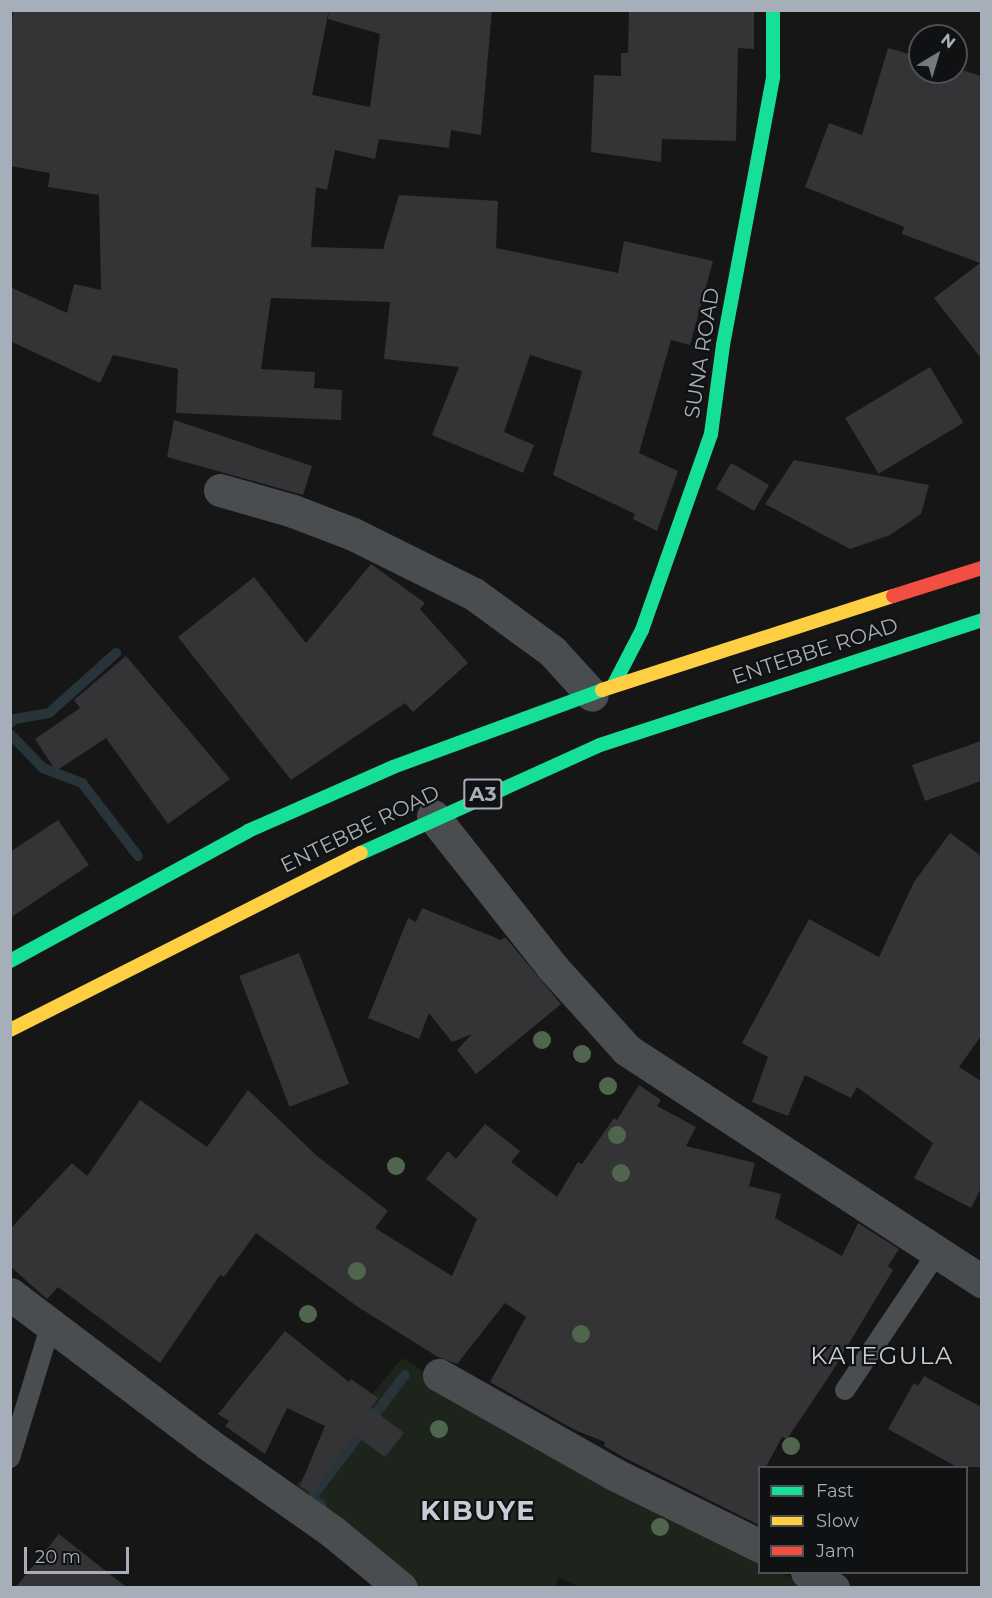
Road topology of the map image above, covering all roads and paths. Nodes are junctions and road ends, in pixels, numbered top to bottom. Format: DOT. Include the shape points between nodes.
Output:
graph roads {
  1 [pos="773,10"];
  2 [pos="220,490"];
  3 [pos="981,568"];
  4 [pos="981,620"];
  5 [pos="602,691"];
  6 [pos="433,816"];
  7 [pos="10,961"];
  8 [pos="10,1030"];
  9 [pos="937,1253"];
  10 [pos="981,1281"];
  11 [pos="10,1294"];
  12 [pos="51,1324"];
  13 [pos="439,1375"];
  14 [pos="845,1390"];
  15 [pos="10,1458"];
  16 [pos="758,1546"];
  17 [pos="810,1574"];
  18 [pos="401,1587"];
  19 [pos="833,1587"];
  1 -- 5 [label="main road, SUNA ROAD" via="773,77 723,345 711,434 642,630"];
  2 -- 5 [label="street" via="293,511 352,534 474,594"];
  3 -- 5 [label="main road, ENTEBBE ROAD"];
  4 -- 6 [label="main road, ENTEBBE ROAD / A3" via="600,745"];
  5 -- 7 [label="main road, ENTEBBE ROAD" via="393,767 248,831"];
  6 -- 8 [label="main road, ENTEBBE ROAD / A3"];
  6 -- 9 [label="street" via="553,968 627,1050"];
  9 -- 10 [label="street"];
  9 -- 14 [label="lane"];
  11 -- 12 [label="street"];
  12 -- 15 [label="lane"];
  12 -- 18 [label="street" via="208,1444 333,1532"];
  13 -- 16 [label="street" via="616,1475"];
  17 -- 19 [label="street"];
}
